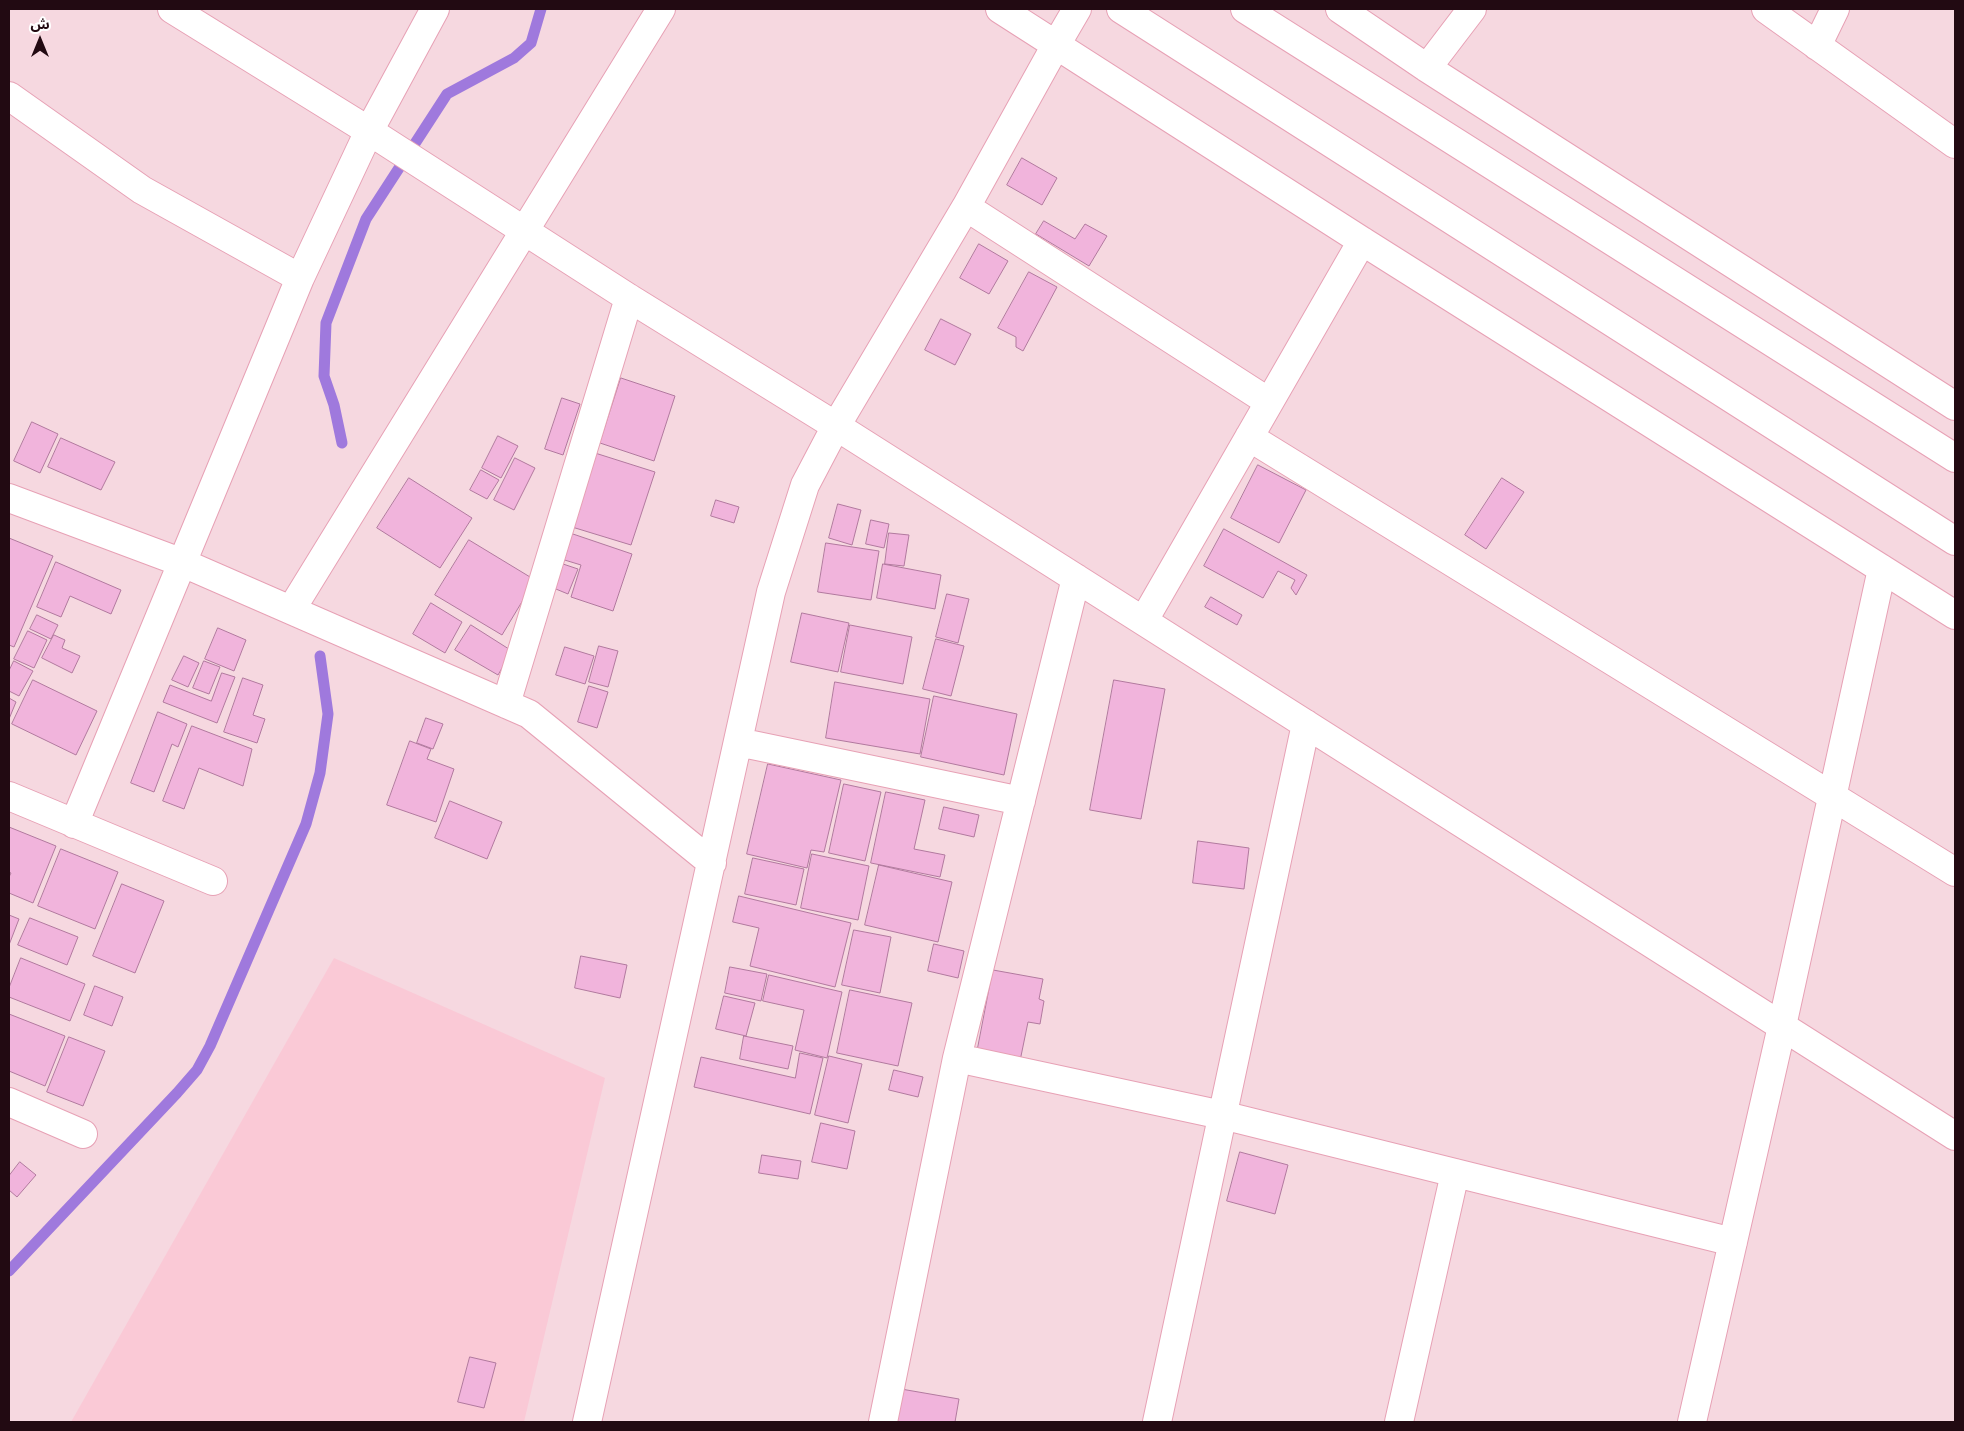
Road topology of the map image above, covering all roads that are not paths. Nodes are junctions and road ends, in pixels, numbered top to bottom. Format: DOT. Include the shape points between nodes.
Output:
graph roads {
  1 [pos="172,9"];
  2 [pos="435,9"];
  3 [pos="661,9"];
  4 [pos="1000,9"];
  5 [pos="1077,9"];
  6 [pos="1121,9"];
  7 [pos="1246,9"];
  8 [pos="1340,9"];
  9 [pos="1472,9"];
  10 [pos="1766,9"];
  11 [pos="1834,9"];
  12 [pos="1056,44"];
  13 [pos="1817,46"];
  14 [pos="1427,68"];
  15 [pos="9,96"];
  16 [pos="369,131"];
  17 [pos="1955,144"];
  18 [pos="966,207"];
  19 [pos="524,230"];
  20 [pos="1362,241"];
  21 [pos="300,278"];
  22 [pos="630,298"];
  23 [pos="1269,402"];
  24 [pos="1955,406"];
  25 [pos="836,426"];
  26 [pos="1249,437"];
  27 [pos="1955,458"];
  28 [pos="9,498"];
  29 [pos="1955,541"];
  30 [pos="183,563"];
  31 [pos="1882,569"];
  32 [pos="1076,578"];
  33 [pos="291,610"];
  34 [pos="1955,615"];
  35 [pos="1144,620"];
  36 [pos="506,704"];
  37 [pos="1306,724"];
  38 [pos="738,742"];
  39 [pos="1833,795"];
  40 [pos="9,796"];
  41 [pos="1021,801"];
  42 [pos="74,824"];
  43 [pos="712,863"];
  44 [pos="1955,872"];
  45 [pos="213,881"];
  46 [pos="1782,1026"];
  47 [pos="957,1058"];
  48 [pos="9,1102"];
  49 [pos="1222,1115"];
  50 [pos="83,1134"];
  51 [pos="1955,1136"];
  52 [pos="1455,1173"];
  53 [pos="1733,1242"];
  54 [pos="587,1422"];
  55 [pos="883,1422"];
  56 [pos="1156,1422"];
  57 [pos="1398,1422"];
  58 [pos="1692,1422"];
  1 -- 16 [label="street"];
  2 -- 16 [label="street"];
  3 -- 19 [label="street"];
  4 -- 12 [label="street"];
  5 -- 12 [label="street"];
  6 -- 29 [label="street"];
  7 -- 27 [label="street"];
  8 -- 14 [label="street"];
  9 -- 14 [label="street"];
  10 -- 13 [label="street"];
  11 -- 13 [label="street"];
  12 -- 18 [label="street"];
  12 -- 20 [label="street"];
  13 -- 17 [label="street"];
  14 -- 24 [label="street"];
  15 -- 21 [label="street" via="142,190"];
  16 -- 19 [label="street"];
  16 -- 21 [label="street"];
  18 -- 23 [label="street"];
  18 -- 25 [label="street"];
  19 -- 22 [label="street"];
  19 -- 33 [label="street"];
  20 -- 23 [label="street"];
  20 -- 31 [label="street"];
  21 -- 30 [label="street"];
  22 -- 25 [label="street"];
  22 -- 36 [label="street"];
  23 -- 26 [label="street"];
  25 -- 32 [label="street"];
  25 -- 38 [label="street" via="805,485 789,532 771,592"];
  26 -- 35 [label="street"];
  26 -- 39 [label="street"];
  28 -- 30 [label="street"];
  30 -- 33 [label="street"];
  30 -- 42 [label="street"];
  31 -- 34 [label="street"];
  31 -- 39 [label="street"];
  32 -- 35 [label="street"];
  32 -- 41 [label="street"];
  33 -- 36 [label="street"];
  35 -- 37 [label="street"];
  36 -- 43 [label="street" via="529,714"];
  37 -- 46 [label="street"];
  37 -- 49 [label="street"];
  38 -- 41 [label="street"];
  38 -- 43 [label="street"];
  39 -- 44 [label="street"];
  39 -- 46 [label="street"];
  40 -- 42 [label="street"];
  41 -- 47 [label="street"];
  42 -- 45 [label="street"];
  43 -- 54 [label="street"];
  46 -- 51 [label="street"];
  46 -- 53 [label="street"];
  47 -- 49 [label="street"];
  47 -- 55 [label="street"];
  48 -- 50 [label="street"];
  49 -- 52 [label="street"];
  49 -- 56 [label="street"];
  52 -- 53 [label="street"];
  52 -- 57 [label="street"];
  53 -- 58 [label="street"];
}
